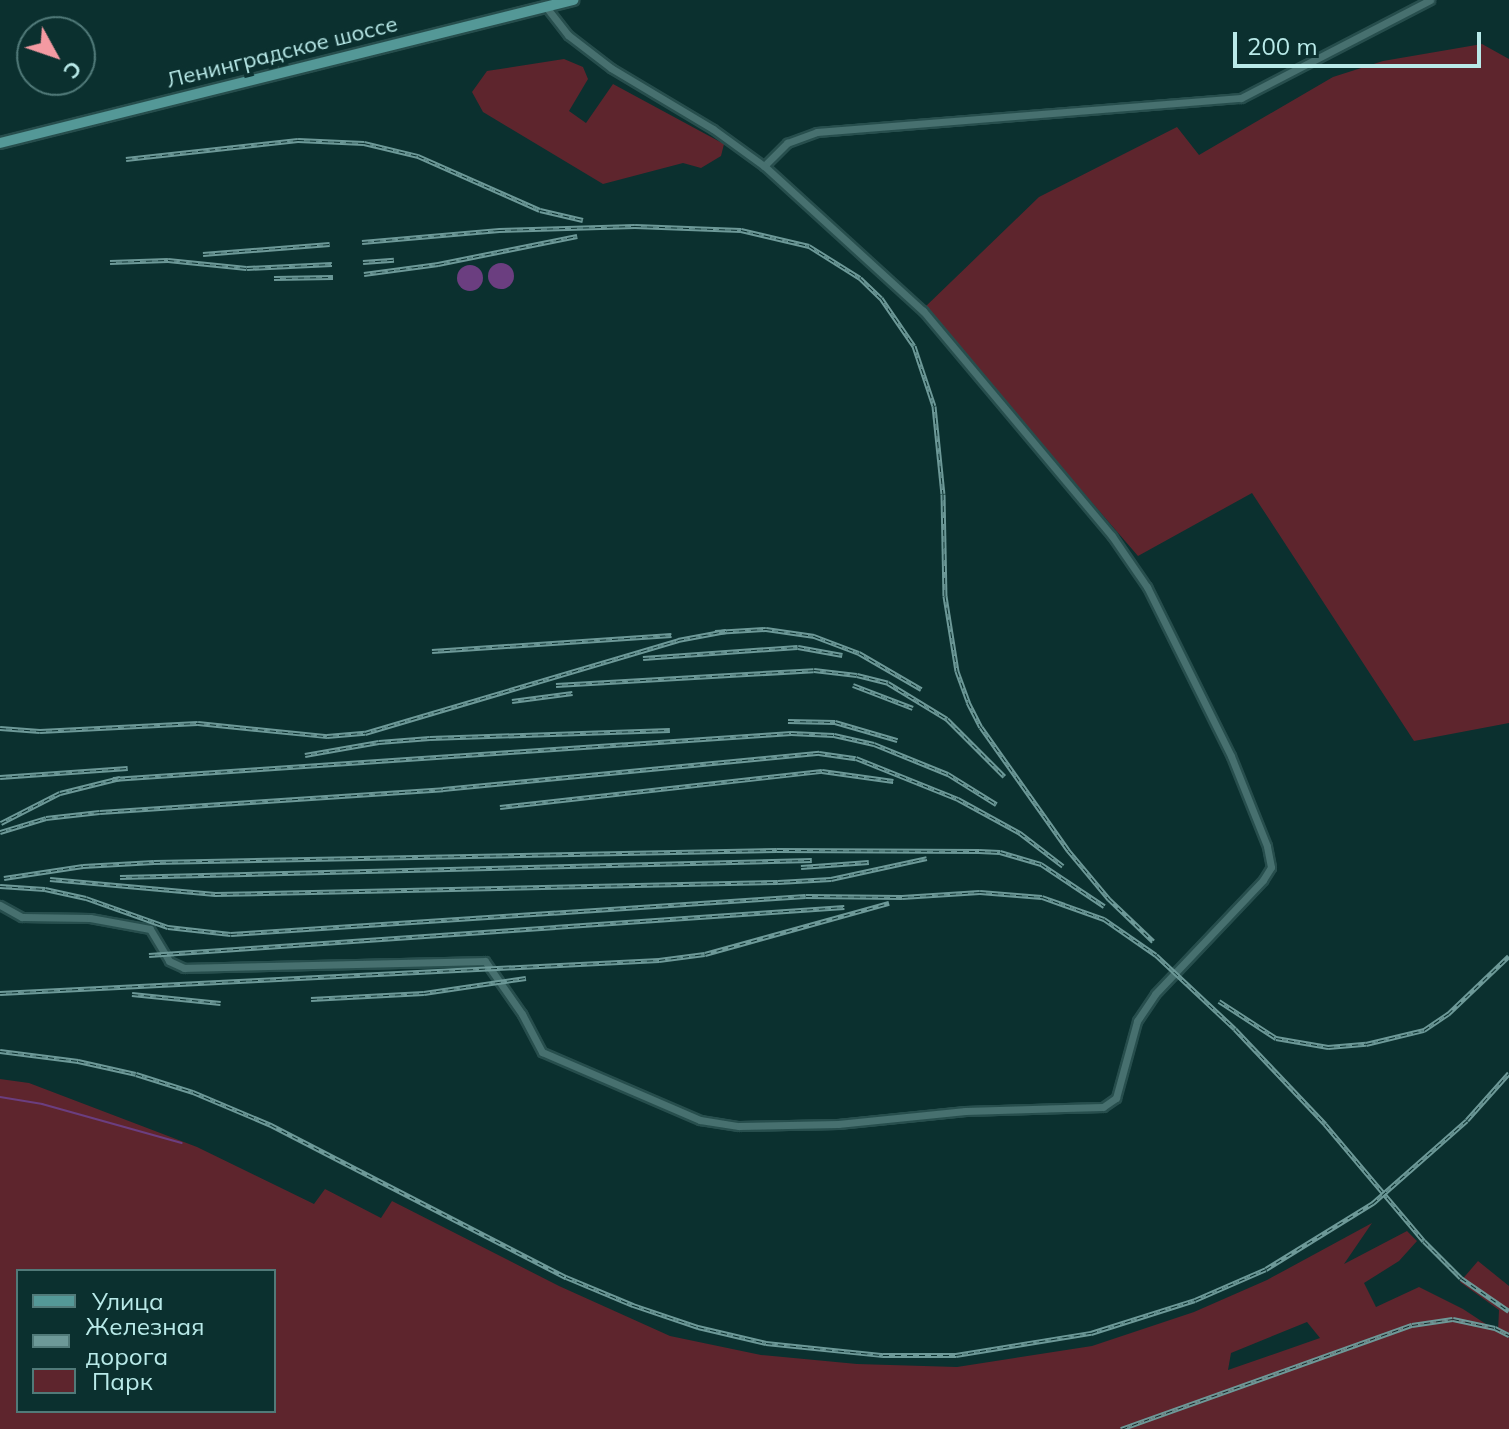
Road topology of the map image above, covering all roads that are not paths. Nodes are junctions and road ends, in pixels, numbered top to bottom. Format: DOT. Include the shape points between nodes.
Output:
graph roads {
  1 [pos="573,0"];
  2 [pos="1430,0"];
  3 [pos="546,7"];
  4 [pos="0,143"];
  5 [pos="764,166"];
  6 [pos="0,905"];
  1 -- 3 [label="main road, Ленинградское шоссе"];
  2 -- 5 [label="street" via="1241,98 817,132 787,143"];
  3 -- 4 [label="main road, Ленинградское шоссе"];
  3 -- 5 [label="street" via="568,35 611,68"];
  5 -- 6 [label="street" via="923,311 1112,536 1147,587 1231,756 1267,846 1271,867 1263,880 1155,994 1137,1021 1116,1098 1103,1107 965,1111 838,1124 739,1126 700,1120 542,1052 485,961 184,968 169,961 150,929 90,918 22,917"];
}
